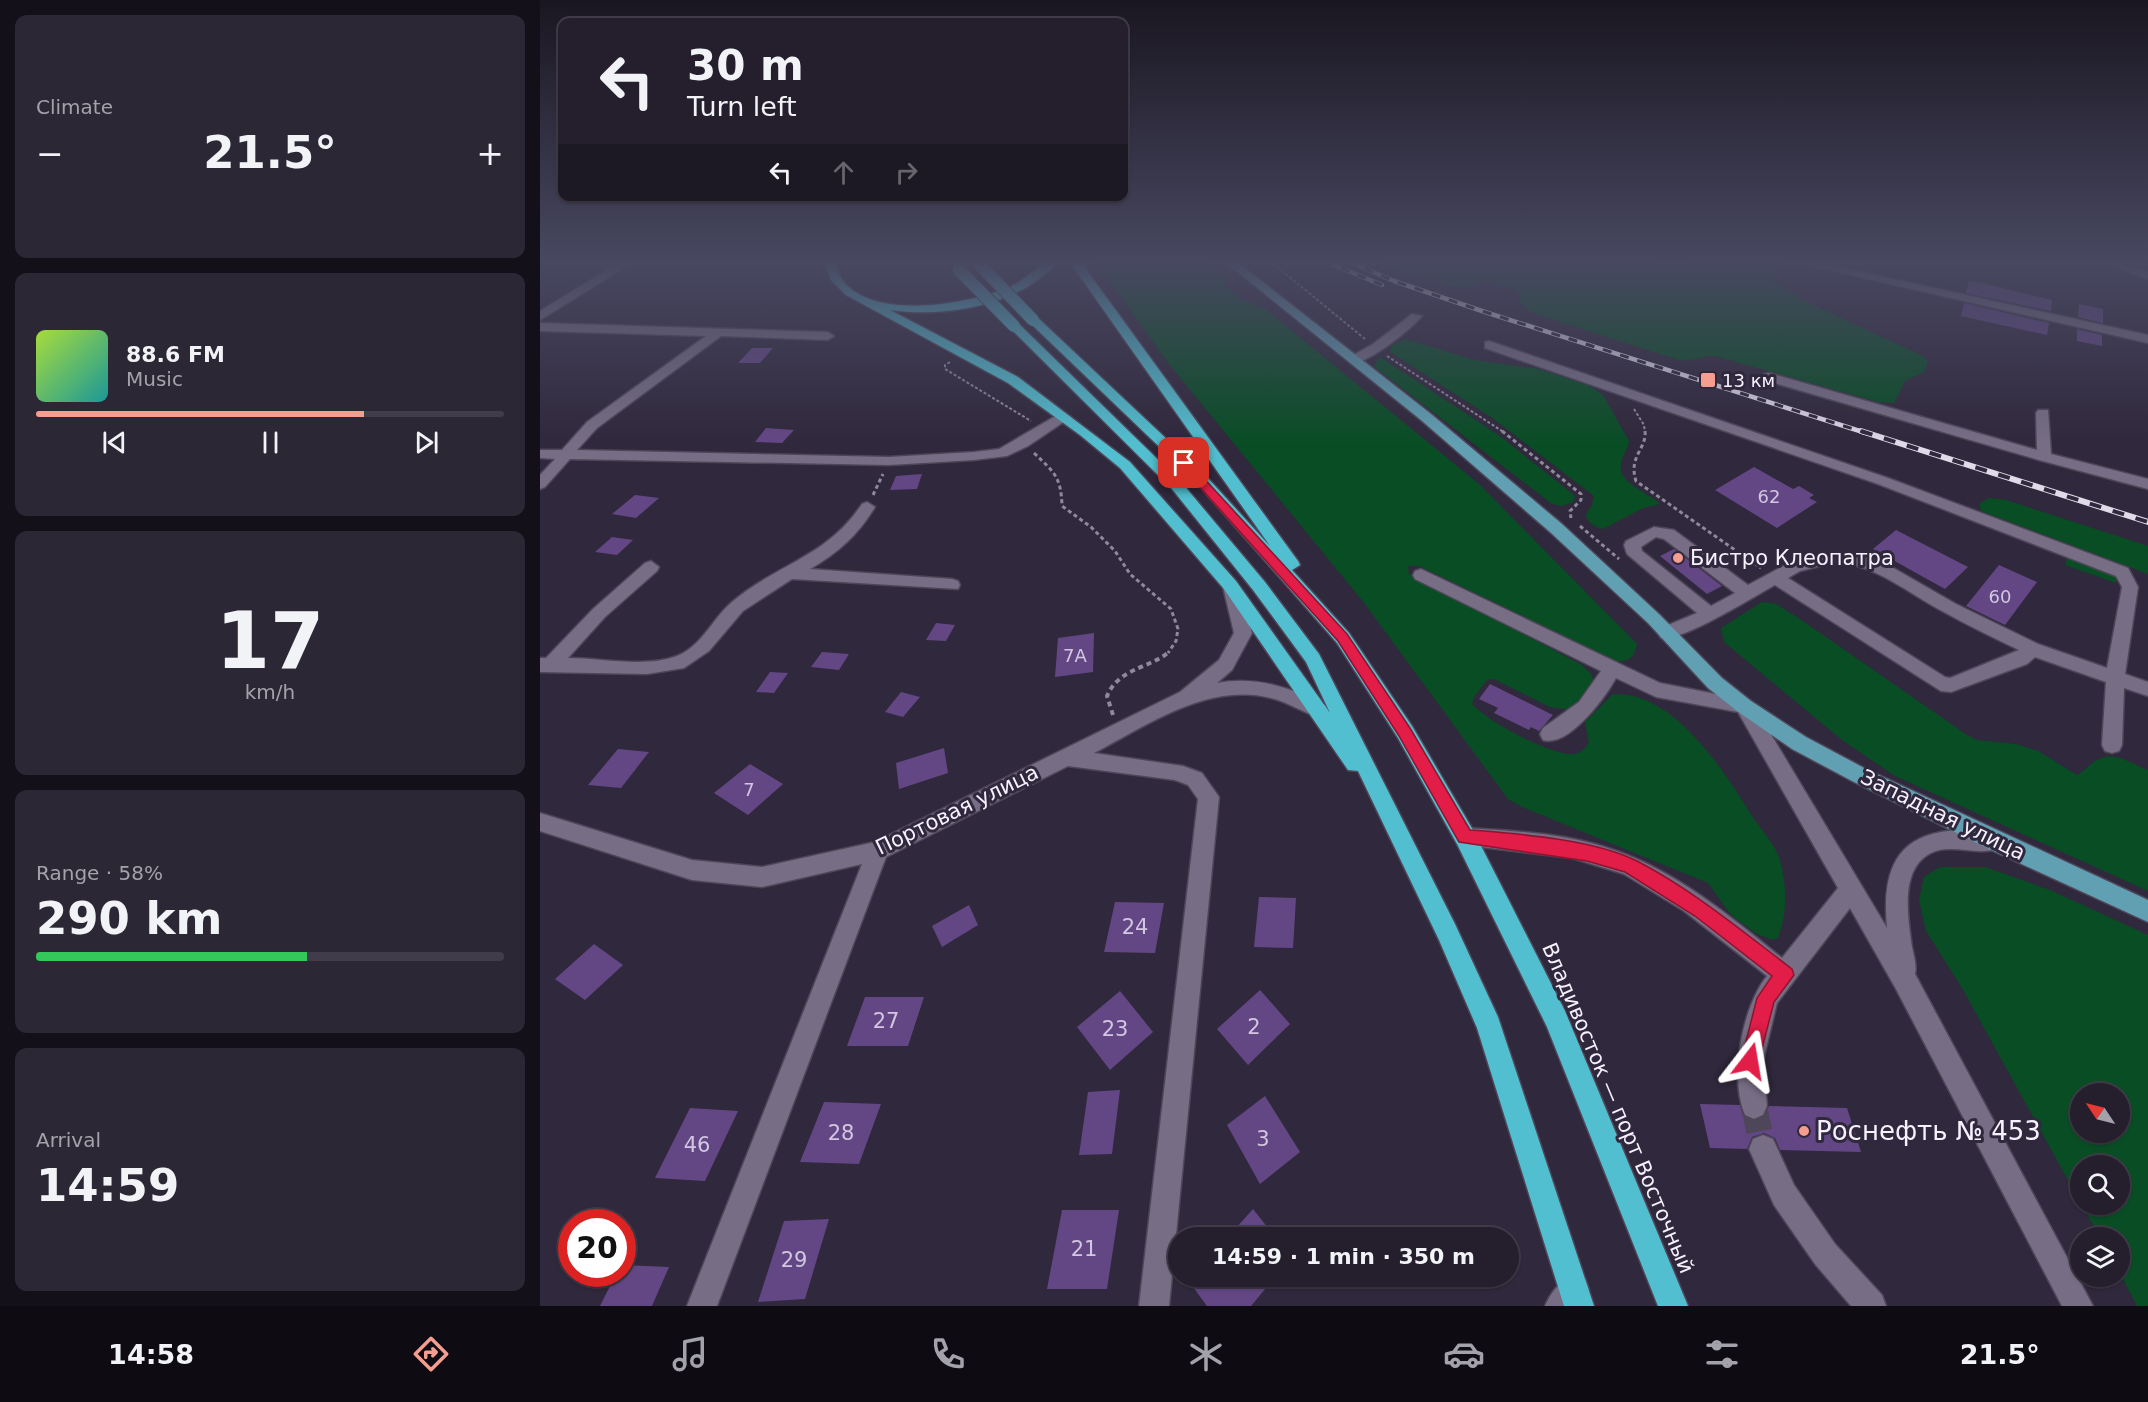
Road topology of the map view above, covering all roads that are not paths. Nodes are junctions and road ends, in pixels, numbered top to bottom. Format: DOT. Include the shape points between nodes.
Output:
graph roads {
  1 [pos="902,322"];
  2 [pos="1010,322"];
  3 [pos="1035,322"];
  4 [pos="1117,322"];
  5 [pos="1306,322"];
  6 [pos="1409,322"];
  7 [pos="2071,322"];
  8 [pos="540,327"];
  9 [pos="719,332"];
  10 [pos="828,336"];
  11 [pos="2148,339"];
  12 [pos="1489,345"];
  13 [pos="1354,360"];
  14 [pos="1769,377"];
  15 [pos="2043,413"];
  16 [pos="1064,417"];
  17 [pos="540,453"];
  18 [pos="569,454"];
  19 [pos="2044,457"];
  20 [pos="540,484"];
  21 [pos="2148,484"];
  22 [pos="867,507"];
  23 [pos="651,567"];
  24 [pos="790,573"];
  25 [pos="1421,575"];
  26 [pos="1775,577"];
  27 [pos="952,585"];
  28 [pos="1230,585"];
  29 [pos="1748,593"];
  30 [pos="1710,614"];
  31 [pos="1667,633"];
  32 [pos="1343,638"];
  33 [pos="2032,649"];
  34 [pos="545,664"];
  35 [pos="1611,670"];
  36 [pos="2115,677"];
  37 [pos="2148,689"];
  38 [pos="1187,697"];
  39 [pos="1744,706"];
  40 [pos="1318,710"];
  41 [pos="1550,734"];
  42 [pos="2112,745"];
  43 [pos="1065,757"];
  44 [pos="1390,814"];
  45 [pos="540,822"];
  46 [pos="1465,837"];
  47 [pos="1999,843"];
  48 [pos="878,851"];
  49 [pos="1851,889"];
  50 [pos="2148,911"];
  51 [pos="1785,975"];
  52 [pos="1905,981"];
  53 [pos="1754,1106"];
  54 [pos="1763,1149"];
  55 [pos="1571,1301"];
  56 [pos="702,1306"];
  57 [pos="1154,1306"];
  58 [pos="1673,1306"];
  59 [pos="1871,1306"];
  60 [pos="2078,1306"];
  1 -- 16 [label="highway" via="1013,380"];
  2 -- 44 [label="highway, bridge" via="1177,486 1259,586 1313,659"];
  3 -- 32 [label="highway, Владивосток — порт Восточный, bridge" via="1201,479"];
  4 -- 32 [label="highway"];
  5 -- 13 [label="main road, Западная улица"];
  6 -- 13 [label="street"];
  7 -- 11 [label="street"];
  8 -- 9 [label="street"];
  9 -- 10 [label="street"];
  9 -- 18 [label="street" via="592,425"];
  12 -- 36 [label="street" via="1883,481 2122,572 2130,588"];
  13 -- 31 [label="main road, Западная улица" via="1556,528"];
  14 -- 19 [label="street"];
  15 -- 19 [label="street"];
  16 -- 18 [label="street" via="1002,453 890,461"];
  16 -- 28 [label="highway" via="1125,465"];
  17 -- 18 [label="street"];
  18 -- 20 [label="street"];
  19 -- 21 [label="street"];
  22 -- 24 [label="street" via="846,535"];
  23 -- 34 [label="street"];
  24 -- 27 [label="street"];
  24 -- 34 [label="street" via="738,606 686,660 657,666"];
  25 -- 35 [label="street"];
  26 -- 29 [label="street"];
  26 -- 33 [label="street" via="1826,559 1855,558"];
  26 -- 33 [label="street" via="1941,684 1952,685 2021,659"];
  28 -- 38 [label="street" via="1243,633 1226,665"];
  28 -- 40 [label="highway"];
  29 -- 30 [label="street"];
  29 -- 30 [label="street" via="1668,534 1654,532 1632,545 1635,554"];
  30 -- 31 [label="street"];
  31 -- 39 [label="main road, Западная улица" via="1715,683"];
  32 -- 46 [label="highway, Владивосток — порт Восточный" via="1405,732"];
  33 -- 36 [label="street"];
  35 -- 39 [label="street" via="1656,690"];
  35 -- 41 [label="street" via="1595,699 1577,717"];
  36 -- 37 [label="street"];
  36 -- 42 [label="street"];
  38 -- 40 [label="street" via="1221,687 1246,686 1290,695"];
  38 -- 43 [label="street, Портовая улица"];
  39 -- 47 [label="main road, Западная улица" via="1799,743"];
  39 -- 49 [label="street"];
  40 -- 44 [label="highway"];
  43 -- 48 [label="street, Портовая улица"];
  43 -- 57 [label="street" via="1176,772 1195,779 1209,797"];
  44 -- 55 [label="highway" via="1489,1026"];
  45 -- 48 [label="street, Портовая улица" via="692,870 762,877"];
  46 -- 51 [label="street" via="1576,851 1630,866 1701,910"];
  46 -- 58 [label="highway, Владивосток — порт Восточный" via="1556,1020"];
  47 -- 50 [label="main road, Западная улица"];
  47 -- 52 [label="street" via="1964,837 1933,840 1912,852 1901,868 1896,893"];
  48 -- 56 [label="street"];
  49 -- 51 [label="street"];
  49 -- 52 [label="street"];
  51 -- 53 [label="street" via="1766,998 1750,1061"];
  52 -- 60 [label="street"];
  54 -- 59 [label="street" via="1784,1195 1826,1254"];
}
